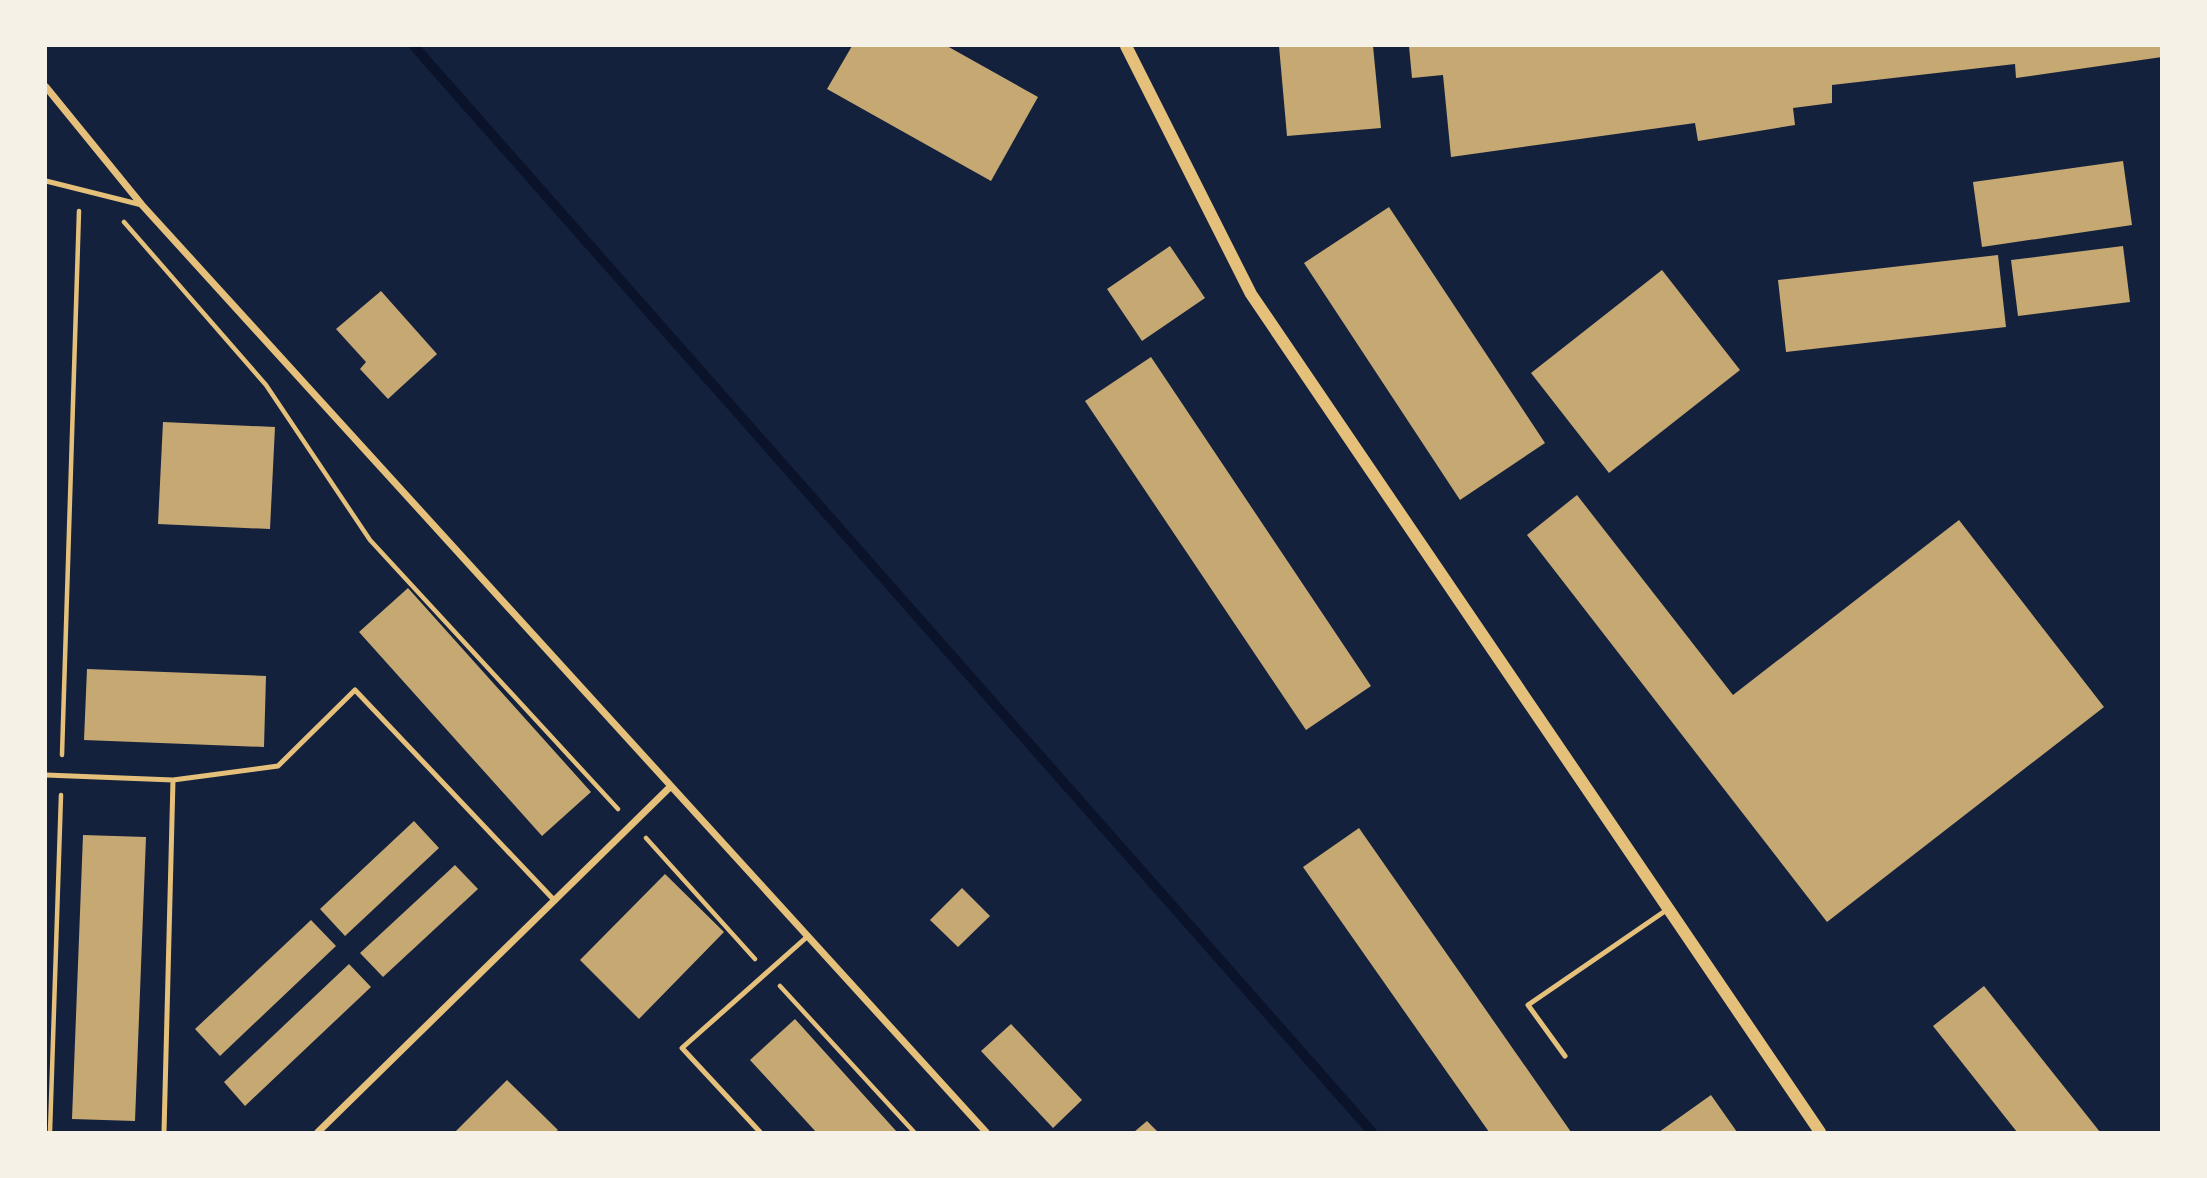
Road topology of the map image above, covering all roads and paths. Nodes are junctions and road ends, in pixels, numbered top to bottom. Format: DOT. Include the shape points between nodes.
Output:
graph roads {
  1 [pos="1126,46"];
  2 [pos="46,87"];
  3 [pos="46,181"];
  4 [pos="80,189"];
  5 [pos="99,194"];
  6 [pos="142,205"];
  7 [pos="46,775"];
  8 [pos="62,776"];
  9 [pos="173,780"];
  10 [pos="670,787"];
  11 [pos="633,824"];
  12 [pos="555,901"];
  13 [pos="1668,909"];
  14 [pos="808,936"];
  15 [pos="767,973"];
  16 [pos="1564,1056"];
  17 [pos="50,1132"];
  18 [pos="164,1132"];
  19 [pos="318,1132"];
  20 [pos="760,1132"];
  21 [pos="914,1132"];
  22 [pos="986,1132"];
  23 [pos="1820,1132"];
  1 -- 13 [label="street" via="1251,294"];
  2 -- 6 [label="street"];
  3 -- 4 [label="lane"];
  4 -- 5 [label="lane"];
  4 -- 8 [label="path"];
  5 -- 6 [label="lane"];
  5 -- 11 [label="path" via="266,386 370,540"];
  6 -- 10 [label="street"];
  7 -- 8 [label="lane"];
  8 -- 9 [label="lane"];
  8 -- 17 [label="path"];
  9 -- 12 [label="lane" via="278,766 355,691"];
  9 -- 18 [label="lane"];
  10 -- 11 [label="street"];
  10 -- 14 [label="street"];
  11 -- 12 [label="street"];
  11 -- 15 [label="path"];
  12 -- 19 [label="street"];
  13 -- 16 [label="lane" via="1528,1005"];
  13 -- 23 [label="street"];
  14 -- 15 [label="lane"];
  14 -- 22 [label="street"];
  15 -- 20 [label="lane" via="682,1048"];
  15 -- 21 [label="path"];
}
